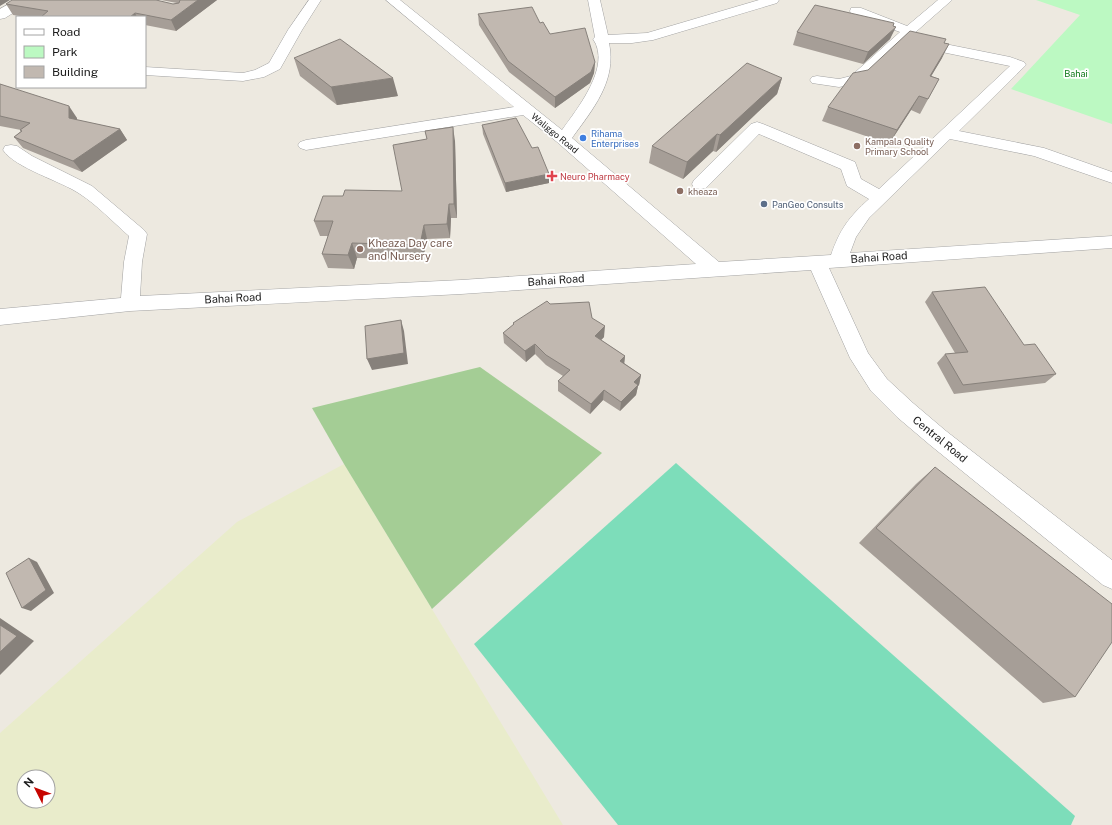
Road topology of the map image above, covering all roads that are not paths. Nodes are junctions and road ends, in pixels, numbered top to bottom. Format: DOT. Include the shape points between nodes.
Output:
graph roads {
  1 [pos="25,0"];
  2 [pos="315,0"];
  3 [pos="392,0"];
  4 [pos="594,0"];
  5 [pos="773,0"];
  6 [pos="925,2"];
  7 [pos="942,3"];
  8 [pos="856,11"];
  9 [pos="0,15"];
  10 [pos="904,35"];
  11 [pos="600,39"];
  12 [pos="146,71"];
  13 [pos="817,80"];
  14 [pos="527,110"];
  15 [pos="947,134"];
  16 [pos="563,139"];
  17 [pos="306,145"];
  18 [pos="11,150"];
  19 [pos="1112,178"];
  20 [pos="700,184"];
  21 [pos="879,197"];
  22 [pos="1112,242"];
  23 [pos="839,260"];
  24 [pos="817,262"];
  25 [pos="714,269"];
  26 [pos="130,304"];
  27 [pos="3,322"];
  28 [pos="1112,576"];
  1 -- 9 [label="street"];
  2 -- 12 [label="street" via="274,66 259,74 243,77"];
  3 -- 14 [label="street, Waliggo Road"];
  4 -- 11 [label="street"];
  5 -- 11 [label="street" via="648,37"];
  6 -- 7 [label="street"];
  7 -- 10 [label="street"];
  8 -- 10 [label="street"];
  10 -- 13 [label="street" via="856,80 839,83"];
  10 -- 15 [label="street" via="1019,65"];
  11 -- 16 [label="street" via="605,61 600,81"];
  14 -- 16 [label="street, Waliggo Road"];
  14 -- 17 [label="street"];
  15 -- 19 [label="street" via="1038,152"];
  15 -- 21 [label="street"];
  16 -- 25 [label="street, Waliggo Road"];
  18 -- 26 [label="street" via="86,190 138,234"];
  20 -- 21 [label="street" via="757,127 849,166 853,182"];
  21 -- 23 [label="street" via="847,235"];
  22 -- 23 [label="street, Bahai Road"];
  23 -- 24 [label="street, Bahai Road"];
  24 -- 25 [label="street, Bahai Road"];
  24 -- 28 [label="street, Central Road" via="860,358 879,385 910,415"];
  25 -- 26 [label="street, Bahai Road" via="461,287"];
  26 -- 27 [label="street, Bahai Road"];
}
